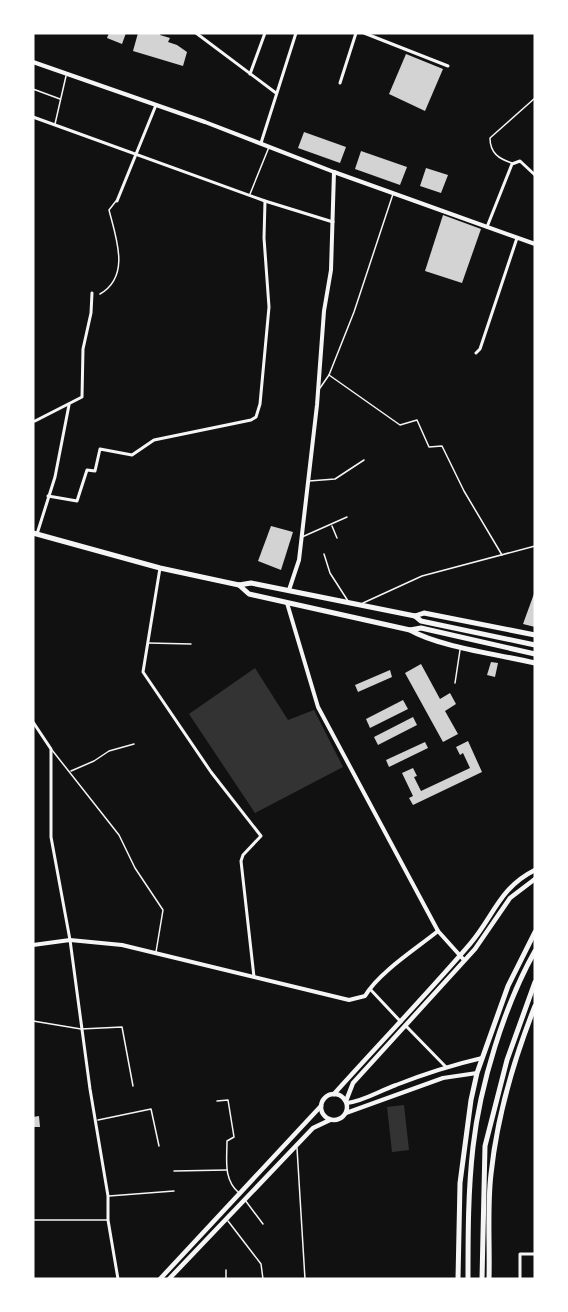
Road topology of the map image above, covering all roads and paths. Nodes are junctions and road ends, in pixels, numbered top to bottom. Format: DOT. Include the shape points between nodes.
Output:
graph roads {
  1 [pos="196,33"];
  2 [pos="265,33"];
  3 [pos="296,33"];
  4 [pos="356,33"];
  5 [pos="364,33"];
  6 [pos="33,62"];
  7 [pos="448,66"];
  8 [pos="250,74"];
  9 [pos="66,75"];
  10 [pos="340,83"];
  11 [pos="33,89"];
  12 [pos="277,93"];
  13 [pos="535,98"];
  14 [pos="61,99"];
  15 [pos="156,105"];
  16 [pos="33,117"];
  17 [pos="55,125"];
  18 [pos="261,143"];
  19 [pos="269,146"];
  20 [pos="136,154"];
  21 [pos="512,164"];
  22 [pos="334,171"];
  23 [pos="535,175"];
  24 [pos="394,193"];
  25 [pos="250,194"];
  26 [pos="117,201"];
  27 [pos="265,201"];
  28 [pos="333,222"];
  29 [pos="487,226"];
  30 [pos="518,238"];
  31 [pos="535,244"];
  32 [pos="92,293"];
  33 [pos="100,294"];
  34 [pos="476,353"];
  35 [pos="329,375"];
  36 [pos="318,392"];
  37 [pos="69,404"];
  38 [pos="35,421"];
  39 [pos="364,460"];
  40 [pos="308,481"];
  41 [pos="48,496"];
  42 [pos="347,517"];
  43 [pos="331,525"];
  44 [pos="35,533"];
  45 [pos="301,538"];
  46 [pos="337,538"];
  47 [pos="535,546"];
  48 [pos="324,554"];
  49 [pos="502,555"];
  50 [pos="160,568"];
  51 [pos="239,585"];
  52 [pos="289,591"];
  53 [pos="287,602"];
  54 [pos="350,603"];
  55 [pos="359,605"];
  56 [pos="415,616"];
  57 [pos="411,630"];
  58 [pos="535,635"];
  59 [pos="148,643"];
  60 [pos="191,644"];
  61 [pos="535,645"];
  62 [pos="461,646"];
  63 [pos="535,654"];
  64 [pos="535,663"];
  65 [pos="454,683"];
  66 [pos="33,722"];
  67 [pos="134,744"];
  68 [pos="51,749"];
  69 [pos="70,771"];
  70 [pos="535,870"];
  71 [pos="535,879"];
  72 [pos="438,931"];
  73 [pos="535,932"];
  74 [pos="69,940"];
  75 [pos="33,945"];
  76 [pos="535,951"];
  77 [pos="156,953"];
  78 [pos="460,955"];
  79 [pos="464,960"];
  80 [pos="254,977"];
  81 [pos="535,982"];
  82 [pos="369,988"];
  83 [pos="535,1006"];
  84 [pos="33,1021"];
  85 [pos="400,1021"];
  86 [pos="405,1025"];
  87 [pos="81,1029"];
  88 [pos="483,1058"];
  89 [pos="446,1067"];
  90 [pos="477,1073"];
  91 [pos="349,1077"];
  92 [pos="354,1083"];
  93 [pos="133,1086"];
  94 [pos="334,1094"];
  95 [pos="217,1101"];
  96 [pos="505,1101"];
  97 [pos="346,1102"];
  98 [pos="495,1102"];
  99 [pos="321,1106"];
  100 [pos="346,1113"];
  101 [pos="97,1120"];
  102 [pos="330,1120"];
  103 [pos="297,1144"];
  104 [pos="159,1146"];
  105 [pos="227,1170"];
  106 [pos="174,1171"];
  107 [pos="174,1191"];
  108 [pos="239,1193"];
  109 [pos="108,1196"];
  110 [pos="245,1199"];
  111 [pos="225,1218"];
  112 [pos="468,1218"];
  113 [pos="483,1218"];
  114 [pos="33,1220"];
  115 [pos="108,1220"];
  116 [pos="263,1224"];
  117 [pos="535,1254"];
  118 [pos="226,1270"];
  119 [pos="118,1279"];
  120 [pos="160,1279"];
  121 [pos="169,1279"];
  122 [pos="226,1279"];
  123 [pos="263,1279"];
  124 [pos="305,1279"];
  125 [pos="458,1279"];
  126 [pos="468,1279"];
  127 [pos="482,1279"];
  128 [pos="489,1279"];
  129 [pos="520,1279"];
  1 -- 8 [label="street"];
  2 -- 8 [label="street"];
  3 -- 12 [label="street"];
  4 -- 10 [label="street"];
  5 -- 7 [label="street"];
  6 -- 9 [label="street"];
  8 -- 12 [label="street"];
  9 -- 14 [label="lane"];
  9 -- 15 [label="street"];
  11 -- 14 [label="lane"];
  12 -- 18 [label="street"];
  13 -- 21 [label="lane" via="491,136 495,155"];
  14 -- 17 [label="lane"];
  15 -- 18 [label="street"];
  15 -- 20 [label="street"];
  16 -- 17 [label="street"];
  17 -- 20 [label="street"];
  18 -- 19 [label="street"];
  19 -- 22 [label="street"];
  19 -- 25 [label="lane"];
  20 -- 25 [label="street"];
  20 -- 26 [label="street"];
  21 -- 23 [label="street" via="520,161"];
  21 -- 29 [label="street"];
  22 -- 24 [label="street"];
  22 -- 28 [label="street"];
  24 -- 29 [label="street"];
  24 -- 35 [label="lane"];
  25 -- 27 [label="street"];
  26 -- 33 [label="lane" via="109,210 119,264 109,289"];
  27 -- 28 [label="street"];
  27 -- 41 [label="street" via="269,307 256,417 154,440 132,455 100,449 95,471 87,470 77,501"];
  28 -- 36 [label="street"];
  29 -- 30 [label="street"];
  30 -- 31 [label="street"];
  30 -- 34 [label="street"];
  32 -- 37 [label="street" via="92,313 83,349 82,398"];
  35 -- 36 [label="lane"];
  35 -- 49 [label="lane" via="400,425 417,420 429,447 442,446"];
  36 -- 40 [label="street"];
  37 -- 38 [label="street"];
  37 -- 41 [label="street"];
  39 -- 40 [label="lane" via="335,479"];
  40 -- 45 [label="street"];
  41 -- 44 [label="street"];
  42 -- 43 [label="lane"];
  43 -- 45 [label="lane"];
  43 -- 46 [label="lane"];
  44 -- 50 [label="main road"];
  45 -- 52 [label="street"];
  47 -- 49 [label="lane"];
  48 -- 54 [label="lane" via="330,573"];
  49 -- 55 [label="lane" via="422,576"];
  50 -- 51 [label="main road"];
  50 -- 59 [label="street"];
  51 -- 52 [label="main road" via="251,583"];
  51 -- 53 [label="main road" via="249,594"];
  52 -- 54 [label="main road"];
  53 -- 57 [label="main road"];
  53 -- 72 [label="street" via="318,707"];
  54 -- 55 [label="main road"];
  55 -- 56 [label="main road"];
  56 -- 58 [label="main road" via="424,613"];
  56 -- 61 [label="main road" via="421,621"];
  57 -- 62 [label="main road"];
  57 -- 63 [label="main road" via="421,628"];
  59 -- 60 [label="lane"];
  59 -- 80 [label="street" via="143,672 211,772 261,836 241,861"];
  62 -- 64 [label="main road"];
  62 -- 65 [label="lane"];
  66 -- 68 [label="street"];
  67 -- 69 [label="lane" via="109,751"];
  68 -- 69 [label="lane"];
  68 -- 74 [label="street" via="51,837"];
  69 -- 77 [label="lane" via="119,835 163,910"];
  70 -- 78 [label="main road" via="512,885"];
  71 -- 79 [label="main road" via="510,898"];
  72 -- 78 [label="street"];
  72 -- 82 [label="street"];
  73 -- 88 [label="main road" via="508,986"];
  74 -- 75 [label="street"];
  74 -- 77 [label="street" via="105,942"];
  74 -- 87 [label="street"];
  76 -- 112 [label="main road" via="507,1015 482,1099 473,1144"];
  77 -- 80 [label="street"];
  78 -- 79 [label="street"];
  78 -- 85 [label="main road"];
  79 -- 86 [label="main road"];
  80 -- 82 [label="street" via="349,1000 365,996"];
  81 -- 98 [label="main road"];
  82 -- 85 [label="street"];
  83 -- 96 [label="main road"];
  84 -- 87 [label="lane"];
  85 -- 86 [label="street"];
  85 -- 91 [label="main road"];
  86 -- 89 [label="street"];
  86 -- 92 [label="main road"];
  87 -- 93 [label="lane" via="122,1027"];
  87 -- 101 [label="street"];
  88 -- 89 [label="street"];
  88 -- 90 [label="main road"];
  89 -- 97 [label="street" via="358,1102"];
  90 -- 100 [label="street" via="443,1078"];
  90 -- 125 [label="main road" via="460,1183"];
  91 -- 92 [label="main road" via="349,1082"];
  91 -- 94 [label="main road"];
  92 -- 97 [label="main road"];
  94 -- 97 [label="main road"];
  94 -- 99 [label="main road" via="324,1099"];
  95 -- 105 [label="lane" via="228,1100 234,1137 227,1141"];
  96 -- 98 [label="main road"];
  96 -- 128 [label="main road" via="491,1176"];
  97 -- 100 [label="main road"];
  98 -- 113 [label="main road" via="485,1146"];
  99 -- 102 [label="main road"];
  99 -- 108 [label="main road"];
  100 -- 102 [label="main road"];
  101 -- 104 [label="lane" via="151,1108"];
  101 -- 109 [label="street"];
  102 -- 103 [label="main road" via="313,1128"];
  103 -- 110 [label="main road"];
  103 -- 124 [label="lane"];
  105 -- 106 [label="lane"];
  105 -- 108 [label="lane" via="230,1183"];
  107 -- 109 [label="lane"];
  108 -- 120 [label="main road"];
  109 -- 115 [label="street"];
  110 -- 111 [label="main road"];
  110 -- 116 [label="lane"];
  111 -- 121 [label="main road"];
  111 -- 123 [label="lane" via="261,1264"];
  112 -- 113 [label="main road"];
  112 -- 126 [label="main road"];
  113 -- 127 [label="main road"];
  114 -- 115 [label="lane"];
  115 -- 119 [label="street"];
  117 -- 129 [label="street" via="520,1254"];
  118 -- 122 [label="lane"];
}
